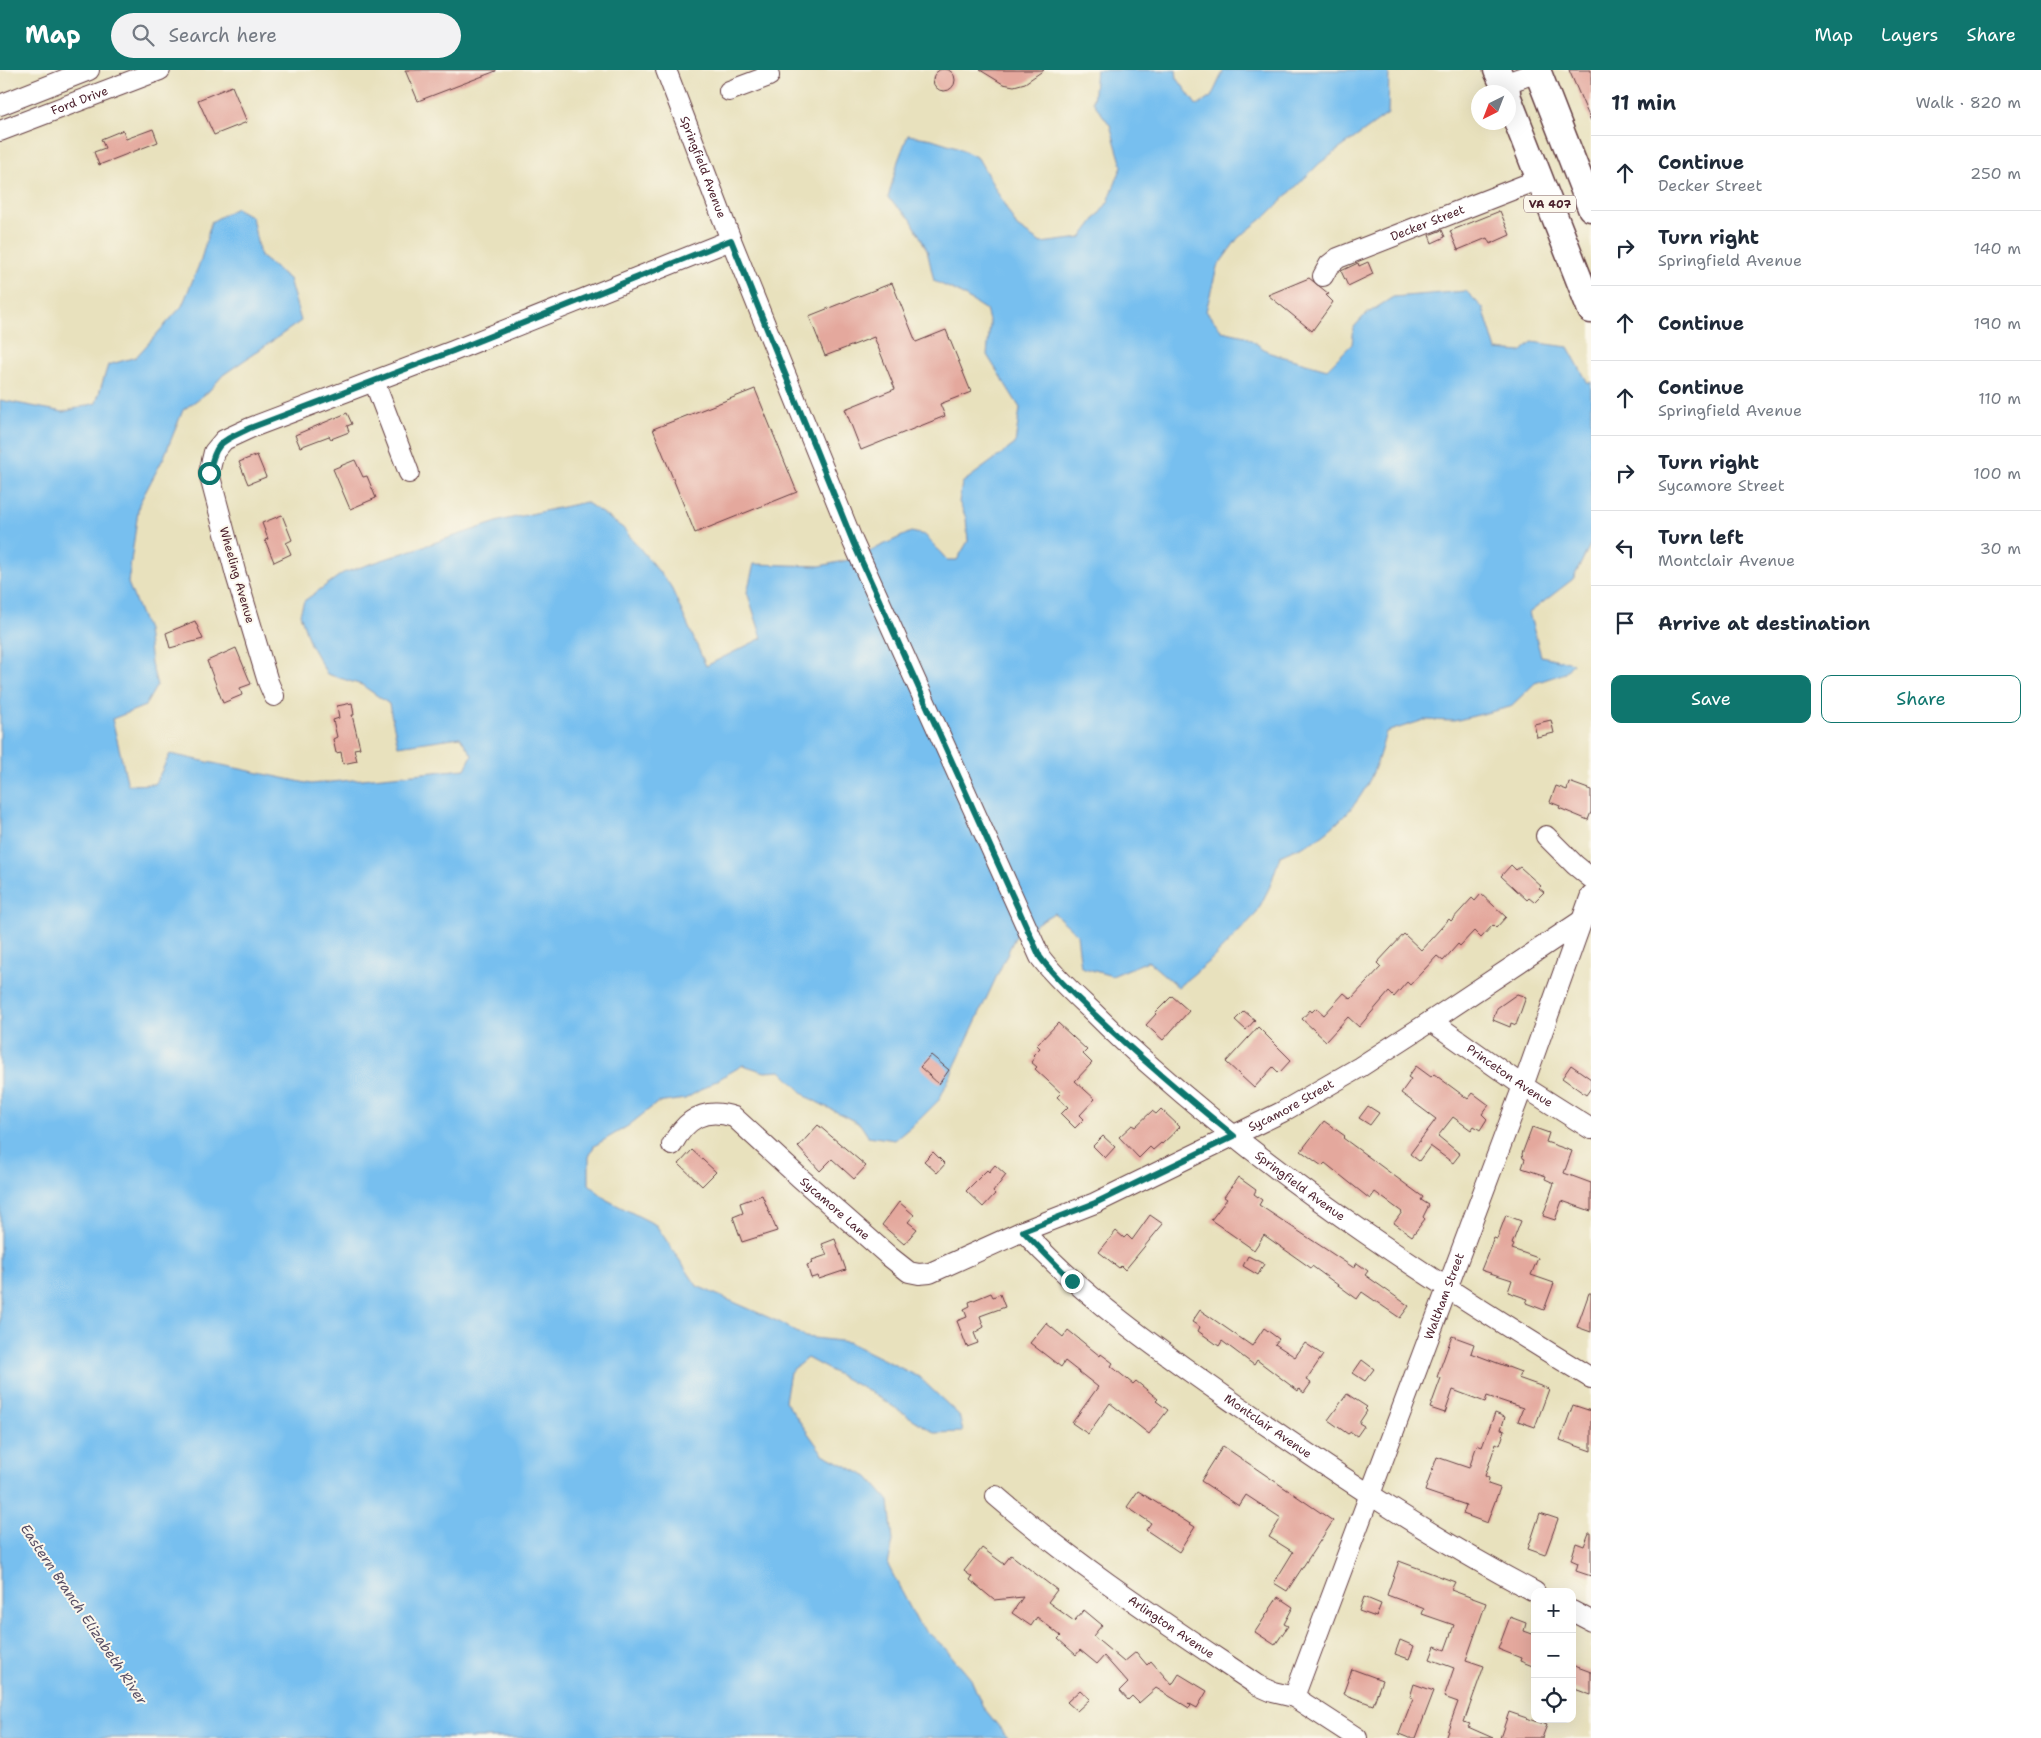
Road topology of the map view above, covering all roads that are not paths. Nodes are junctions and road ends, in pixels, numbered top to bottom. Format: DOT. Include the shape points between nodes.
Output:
graph roads {
  1 [pos="89,70"];
  2 [pos="160,70"];
  3 [pos="666,70"];
  4 [pos="767,70"];
  5 [pos="1538,71"];
  6 [pos="1506,85"];
  7 [pos="729,92"];
  8 [pos="0,104"];
  9 [pos="1516,117"];
  10 [pos="0,132"];
  11 [pos="1540,179"];
  12 [pos="1591,208"];
  13 [pos="731,240"];
  14 [pos="1323,276"];
  15 [pos="1591,310"];
  16 [pos="374,381"];
  17 [pos="409,473"];
  18 [pos="274,696"];
  19 [pos="1546,836"];
  20 [pos="1591,878"];
  21 [pos="1591,895"];
  22 [pos="1581,921"];
  23 [pos="1431,1022"];
  24 [pos="1523,1086"];
  25 [pos="1591,1129"];
  26 [pos="1234,1136"];
  27 [pos="672,1145"];
  28 [pos="1023,1231"];
  29 [pos="898,1263"];
  30 [pos="1447,1289"];
  31 [pos="1591,1378"];
  32 [pos="1370,1494"];
  33 [pos="996,1496"];
  34 [pos="1531,1590"];
  35 [pos="1576,1613"];
  36 [pos="1591,1621"];
  37 [pos="1294,1697"];
  38 [pos="1357,1738"];
  1 -- 8 [label="street"];
  2 -- 10 [label="street, Ford Drive"];
  3 -- 13 [label="street, Springfield Avenue"];
  4 -- 7 [label="street" via="769,76"];
  5 -- 6 [label="street"];
  5 -- 12 [label="main road, VA 407"];
  9 -- 11 [label="main road, VA 407"];
  11 -- 14 [label="street, Decker Street" via="1338,258"];
  11 -- 15 [label="main road, VA 407"];
  13 -- 16 [label="street"];
  13 -- 26 [label="street, Springfield Avenue" via="853,542 1040,957 1051,972 1130,1048"];
  16 -- 17 [label="street"];
  16 -- 18 [label="street, Wheeling Avenue" via="250,428 224,440 214,452 209,473"];
  19 -- 20 [label="street"];
  21 -- 22 [label="street, Waltham Street"];
  22 -- 23 [label="street, Sycamore Street"];
  22 -- 24 [label="street, Waltham Street"];
  23 -- 24 [label="street, Princeton Avenue"];
  23 -- 26 [label="street, Sycamore Street" via="1291,1107"];
  24 -- 25 [label="street, Princeton Avenue"];
  24 -- 30 [label="street, Waltham Street"];
  26 -- 28 [label="street, Sycamore Street" via="1095,1203"];
  26 -- 30 [label="street, Springfield Avenue" via="1294,1183"];
  27 -- 29 [label="street, Sycamore Lane" via="679,1131 691,1120 723,1113 734,1117"];
  28 -- 29 [label="street, Sycamore Street" via="930,1273 910,1272"];
  28 -- 32 [label="street, Montclair Avenue" via="1072,1281 1112,1315"];
  30 -- 31 [label="street, Springfield Avenue"];
  30 -- 32 [label="street, Waltham Street"];
  32 -- 34 [label="street, Montclair Avenue"];
  32 -- 37 [label="street, Waltham Street"];
  33 -- 37 [label="street, Arlington Avenue" via="1146,1610 1257,1685"];
  35 -- 36 [label="street"];
  37 -- 38 [label="street, Arlington Avenue"];
}
